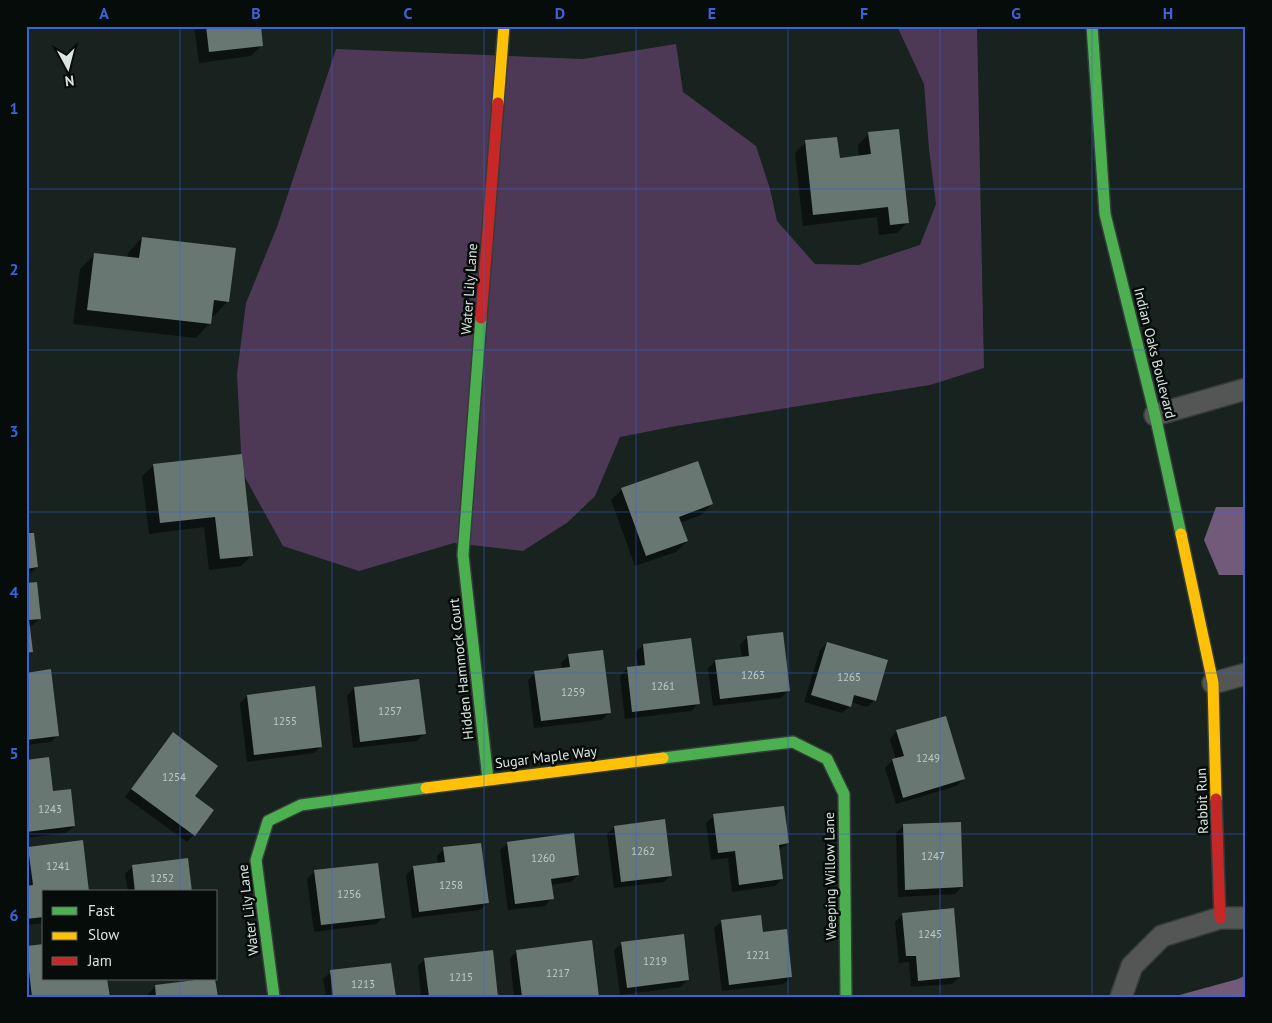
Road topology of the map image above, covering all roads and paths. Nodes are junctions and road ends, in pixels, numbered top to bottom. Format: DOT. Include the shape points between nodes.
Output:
graph roads {
  1 [pos="504,26"];
  2 [pos="1092,26"];
  3 [pos="1246,389"];
  4 [pos="1155,415"];
  5 [pos="463,555"];
  6 [pos="1246,674"];
  7 [pos="1213,683"];
  8 [pos="827,759"];
  9 [pos="488,779"];
  10 [pos="268,821"];
  11 [pos="1220,918"];
  12 [pos="1246,918"];
  13 [pos="274,997"];
  14 [pos="846,997"];
  15 [pos="1121,997"];
  1 -- 5 [label="street, Water Lily Lane"];
  2 -- 4 [label="street, Indian Oaks Boulevard" via="1104,214"];
  3 -- 4 [label="street"];
  4 -- 7 [label="street, Indian Oaks Boulevard"];
  5 -- 9 [label="street, Hidden Hammock Court"];
  6 -- 7 [label="street"];
  7 -- 11 [label="street, Rabbit Run"];
  8 -- 9 [label="street, Sugar Maple Way" via="793,742"];
  8 -- 14 [label="street, Weeping Willow Lane" via="844,794"];
  9 -- 10 [label="street, Sugar Maple Way" via="301,805"];
  10 -- 13 [label="street, Water Lily Lane" via="256,860"];
  11 -- 12 [label="street"];
  11 -- 15 [label="street" via="1162,936 1132,966"];
}
